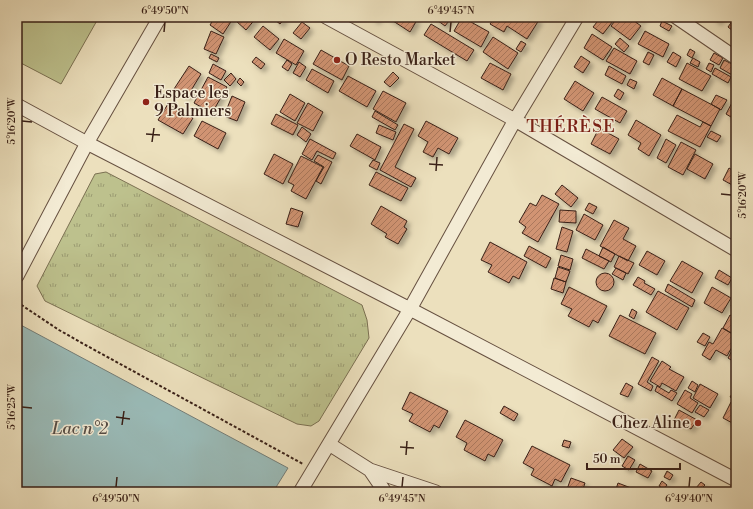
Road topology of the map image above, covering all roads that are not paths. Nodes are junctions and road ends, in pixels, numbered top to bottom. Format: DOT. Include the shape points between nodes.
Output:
graph roads {
  1 [pos="160,17"];
  2 [pos="326,17"];
  3 [pos="577,17"];
  4 [pos="676,17"];
  5 [pos="736,58"];
  6 [pos="17,105"];
  7 [pos="515,120"];
  8 [pos="87,143"];
  9 [pos="736,250"];
  10 [pos="17,276"];
  11 [pos="410,309"];
  12 [pos="329,444"];
  13 [pos="370,470"];
  14 [pos="736,480"];
  15 [pos="300,492"];
  16 [pos="385,492"];
  17 [pos="436,492"];
  1 -- 8 [label="street"];
  2 -- 7 [label="street"];
  3 -- 7 [label="street"];
  4 -- 5 [label="street"];
  6 -- 8 [label="street"];
  7 -- 9 [label="street"];
  7 -- 11 [label="street"];
  8 -- 10 [label="street"];
  8 -- 11 [label="street"];
  11 -- 12 [label="street"];
  11 -- 14 [label="street"];
  12 -- 13 [label="street"];
  12 -- 15 [label="street"];
  13 -- 16 [label="street"];
  13 -- 17 [label="street"];
}
